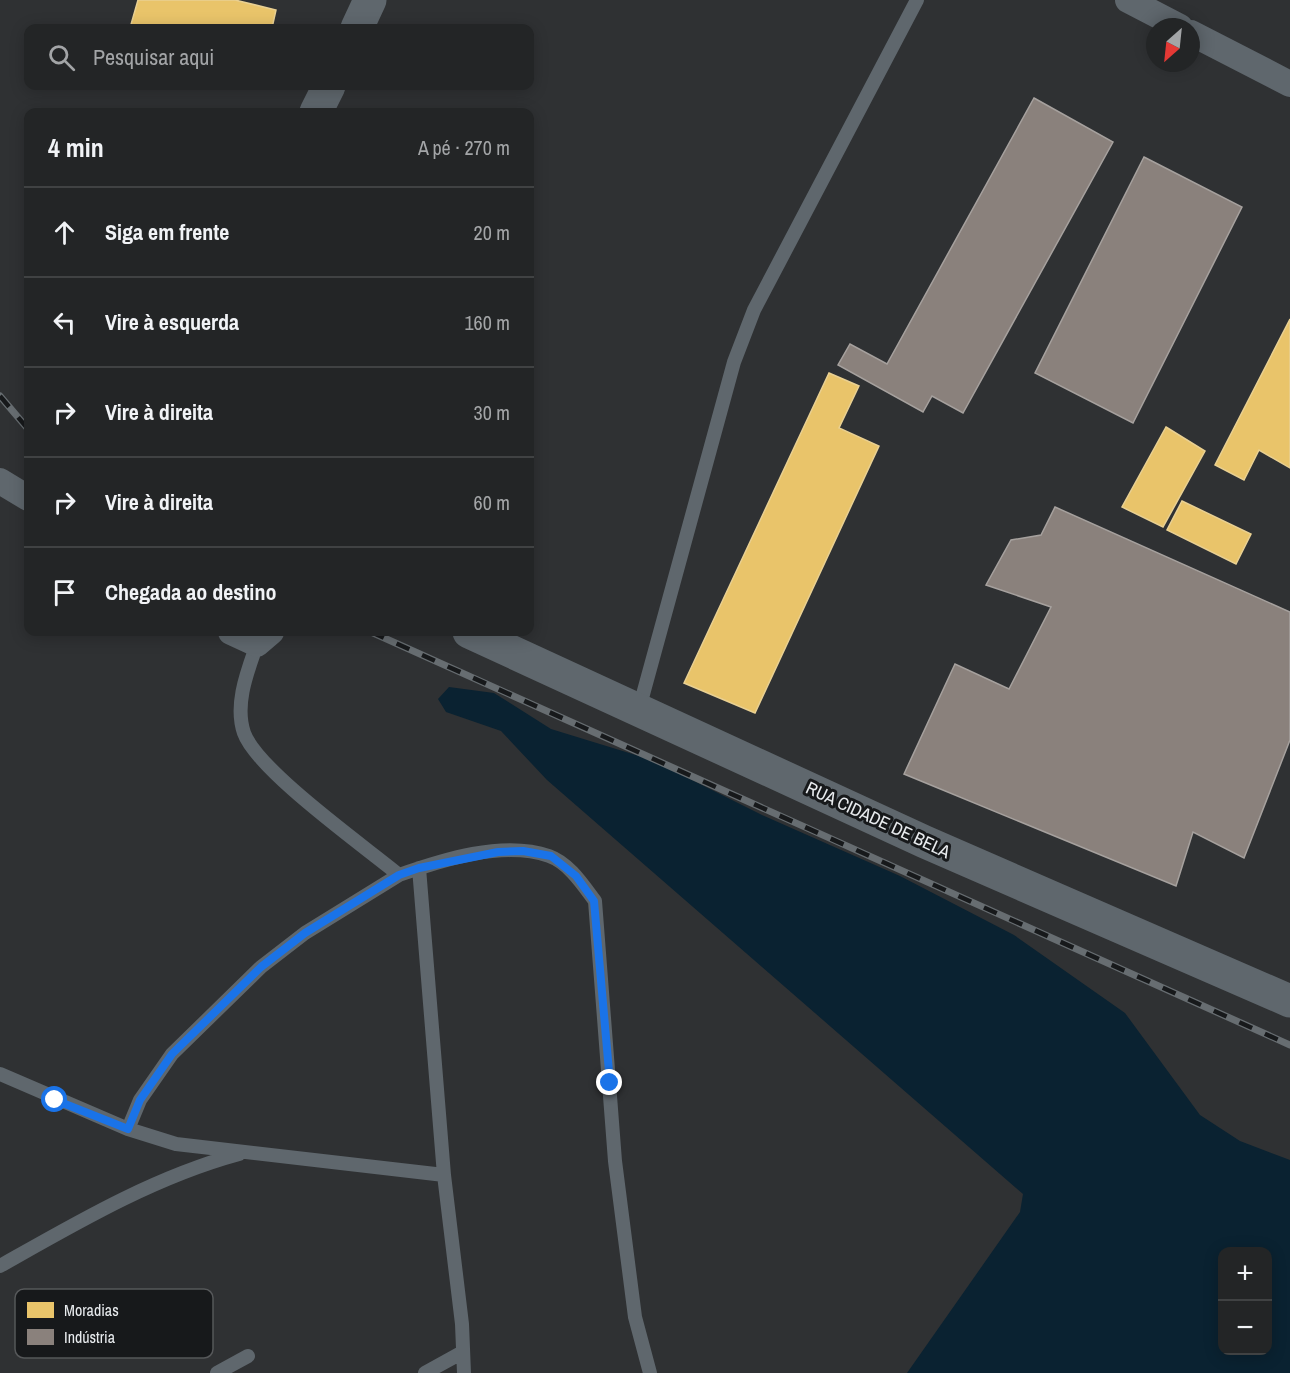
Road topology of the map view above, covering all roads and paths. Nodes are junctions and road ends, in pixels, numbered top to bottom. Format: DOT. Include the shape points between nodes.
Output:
graph roads {
  1 [pos="370,0"];
  2 [pos="917,0"];
  3 [pos="1128,0"];
  4 [pos="1163,18"];
  5 [pos="359,24"];
  6 [pos="1200,38"];
  7 [pos="1290,84"];
  8 [pos="327,90"];
  9 [pos="318,108"];
  10 [pos="0,481"];
  11 [pos="24,496"];
  12 [pos="479,636"];
  13 [pos="264,638"];
  14 [pos="639,709"];
  15 [pos="419,868"];
  16 [pos="399,875"];
  17 [pos="1290,1001"];
  18 [pos="0,1074"];
  19 [pos="128,1129"];
  20 [pos="247,1152"];
  21 [pos="444,1175"];
  22 [pos="0,1266"];
  23 [pos="463,1352"];
  24 [pos="248,1356"];
  25 [pos="217,1373"];
  26 [pos="425,1373"];
  27 [pos="464,1373"];
  28 [pos="650,1373"];
  1 -- 5 [label="street"];
  2 -- 14 [label="lane" via="754,310 734,362"];
  3 -- 4 [label="street"];
  6 -- 7 [label="street"];
  8 -- 9 [label="street"];
  10 -- 11 [label="street"];
  12 -- 14 [label="street, RUA CIDADE DE BELA"];
  13 -- 16 [label="lane" via="243,695 240,714 244,734 297,793"];
  14 -- 17 [label="street, RUA CIDADE DE BELA" via="925,842"];
  15 -- 16 [label="lane"];
  15 -- 21 [label="lane"];
  15 -- 28 [label="lane" via="480,854 523,851 551,856 576,876 594,901 615,1161 635,1317"];
  16 -- 19 [label="lane" via="333,915 261,967 172,1054 140,1100"];
  18 -- 19 [label="lane"];
  19 -- 20 [label="lane" via="176,1144"];
  20 -- 21 [label="lane"];
  20 -- 22 [label="lane" via="198,1165 145,1189"];
  21 -- 23 [label="lane"];
  23 -- 26 [label="lane"];
  23 -- 27 [label="lane"];
  24 -- 25 [label="lane"];
}
